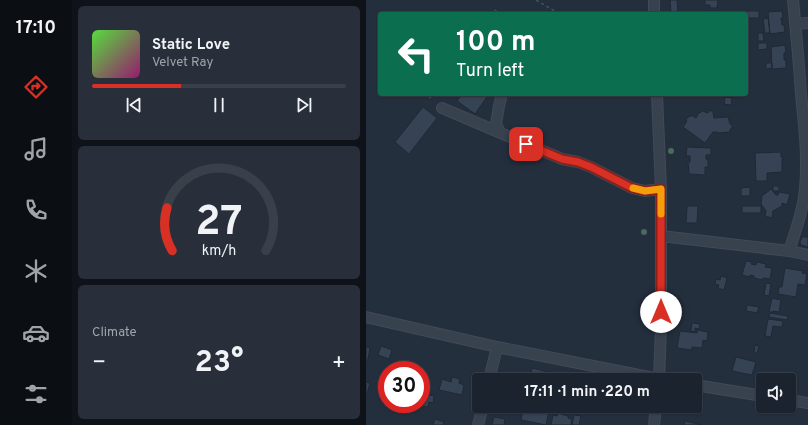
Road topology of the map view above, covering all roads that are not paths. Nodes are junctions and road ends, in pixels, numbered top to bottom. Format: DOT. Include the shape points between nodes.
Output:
graph roads {
  1 [pos="654,0"];
  2 [pos="792,0"];
  3 [pos="654,12"];
  4 [pos="808,23"];
  5 [pos="795,24"];
  6 [pos="502,96"];
  7 [pos="657,96"];
  8 [pos="442,108"];
  9 [pos="806,116"];
  10 [pos="500,133"];
  11 [pos="661,189"];
  12 [pos="660,236"];
  13 [pos="790,251"];
  14 [pos="808,255"];
  15 [pos="366,317"];
  16 [pos="497,347"];
  17 [pos="491,373"];
  18 [pos="626,373"];
  19 [pos="661,373"];
  20 [pos="702,386"];
  21 [pos="756,395"];
  22 [pos="796,401"];
  23 [pos="808,403"];
  24 [pos="481,413"];
  25 [pos="655,413"];
  26 [pos="478,425"];
  27 [pos="654,425"];
  1 -- 3 [label="street"];
  2 -- 5 [label="street"];
  4 -- 5 [label="street"];
  5 -- 9 [label="street"];
  6 -- 10 [label="street" via="496,124"];
  7 -- 11 [label="street"];
  8 -- 10 [label="street"];
  9 -- 13 [label="street" via="805,190"];
  10 -- 11 [label="street" via="562,159 591,167 632,188 645,191"];
  11 -- 12 [label="street"];
  12 -- 13 [label="street"];
  12 -- 19 [label="street"];
  13 -- 14 [label="street"];
  15 -- 16 [label="street"];
  16 -- 17 [label="street"];
  16 -- 18 [label="street"];
  20 -- 21 [label="street"];
  22 -- 23 [label="street"];
  24 -- 26 [label="street"];
  25 -- 27 [label="street"];
}
